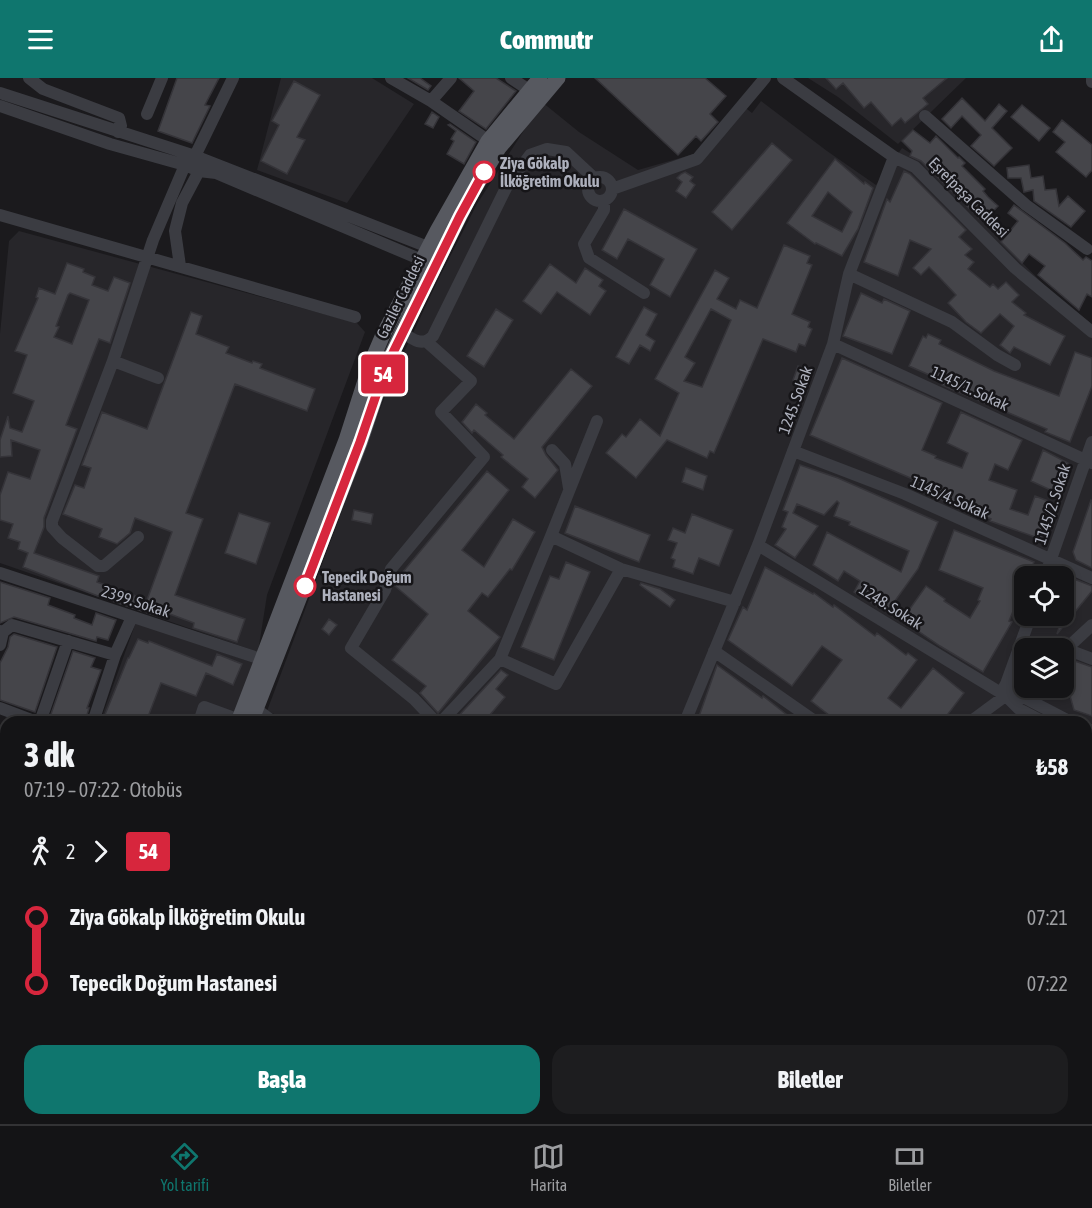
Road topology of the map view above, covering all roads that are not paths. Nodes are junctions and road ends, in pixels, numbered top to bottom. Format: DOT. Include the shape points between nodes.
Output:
graph roads {
  1 [pos="29,78"];
  2 [pos="162,78"];
  3 [pos="233,78"];
  4 [pos="391,78"];
  5 [pos="451,78"];
  6 [pos="511,78"];
  7 [pos="540,78"];
  8 [pos="558,78"];
  9 [pos="765,78"];
  10 [pos="783,78"];
  11 [pos="529,90"];
  12 [pos="0,93"];
  13 [pos="431,101"];
  14 [pos="0,106"];
  15 [pos="147,114"];
  16 [pos="925,116"];
  17 [pos="118,132"];
  18 [pos="494,144"];
  19 [pos="195,156"];
  20 [pos="894,158"];
  21 [pos="185,165"];
  22 [pos="199,171"];
  23 [pos="595,178"];
  24 [pos="612,189"];
  25 [pos="604,201"];
  26 [pos="0,215"];
  27 [pos="1090,248"];
  28 [pos="431,254"];
  29 [pos="148,258"];
  30 [pos="180,266"];
  31 [pos="849,274"];
  32 [pos="644,293"];
  33 [pos="355,317"];
  34 [pos="402,332"];
  35 [pos="1092,332"];
  36 [pos="428,342"];
  37 [pos="833,344"];
  38 [pos="392,355"];
  39 [pos="112,361"];
  40 [pos="1015,365"];
  41 [pos="158,378"];
  42 [pos="597,421"];
  43 [pos="1092,442"];
  44 [pos="552,450"];
  45 [pos="794,451"];
  46 [pos="1088,461"];
  47 [pos="570,489"];
  48 [pos="551,536"];
  49 [pos="138,537"];
  50 [pos="758,545"];
  51 [pos="1051,560"];
  52 [pos="1049,566"];
  53 [pos="621,569"];
  54 [pos="0,573"];
  55 [pos="1092,578"];
  56 [pos="735,603"];
  57 [pos="132,617"];
  58 [pos="1027,626"];
  59 [pos="1091,628"];
  60 [pos="1,636"];
  61 [pos="68,641"];
  62 [pos="1074,642"];
  63 [pos="714,651"];
  64 [pos="1074,653"];
  65 [pos="115,655"];
  66 [pos="261,659"];
  67 [pos="500,659"];
  68 [pos="1092,659"];
  69 [pos="1014,689"];
  70 [pos="1005,696"];
  71 [pos="0,708"];
  72 [pos="22,716"];
  73 [pos="41,716"];
  74 [pos="95,716"];
  75 [pos="201,716"];
  76 [pos="236,716"];
  77 [pos="247,716"];
  78 [pos="247,716"];
  79 [pos="430,716"];
  80 [pos="447,716"];
  81 [pos="687,716"];
  82 [pos="807,716"];
  83 [pos="978,716"];
  84 [pos="1032,716"];
  85 [pos="1060,716"];
  1 -- 17 [label="street" via="43,89 119,118"];
  2 -- 15 [label="street"];
  3 -- 19 [label="street"];
  4 -- 13 [label="street"];
  5 -- 13 [label="street"];
  6 -- 11 [label="street"];
  7 -- 11 [label="main road, Gaziler Caddesi"];
  8 -- 18 [label="main road, Gaziler Caddesi"];
  9 -- 24 [label="street" via="697,159"];
  10 -- 20 [label="street, Eşrefpaşa Caddesi"];
  11 -- 18 [label="main road, Gaziler Caddesi"];
  12 -- 17 [label="street"];
  13 -- 18 [label="street"];
  14 -- 21 [label="street"];
  16 -- 27 [label="street" via="1026,205"];
  17 -- 19 [label="street"];
  18 -- 28 [label="main road, Gaziler Caddesi"];
  19 -- 21 [label="street"];
  19 -- 22 [label="street"];
  19 -- 28 [label="street"];
  20 -- 31 [label="street, 1245. Sokak"];
  20 -- 35 [label="street, Eşrefpaşa Caddesi" via="915,167 1015,268"];
  21 -- 22 [label="street"];
  21 -- 29 [label="street"];
  22 -- 28 [label="street" via="216,173"];
  22 -- 30 [label="street" via="182,203 175,231"];
  23 -- 24 [label="street" via="607,180"];
  23 -- 25 [label="street" via="589,192 596,200"];
  23 -- 36 [label="street" via="566,152 548,148 530,155 507,186"];
  24 -- 25 [label="street"];
  25 -- 32 [label="street" via="604,210 584,244 589,258"];
  26 -- 29 [label="street"];
  28 -- 34 [label="main road, Gaziler Caddesi"];
  28 -- 38 [label="main road" via="394,335"];
  28 -- 66 [label="main road, Gaziler Caddesi" via="370,365 346,440"];
  29 -- 30 [label="street"];
  29 -- 39 [label="street"];
  30 -- 33 [label="street"];
  31 -- 37 [label="street, 1245. Sokak"];
  31 -- 40 [label="street" via="952,322"];
  34 -- 36 [label="street" via="416,341"];
  34 -- 38 [label="main road, Gaziler Caddesi"];
  36 -- 79 [label="street" via="471,381 441,412 484,457 391,569 385,590 351,648"];
  37 -- 45 [label="street, 1245. Sokak"];
  37 -- 46 [label="street, 1145/1. Sokak" via="882,371"];
  38 -- 77 [label="main road, Gaziler Caddesi"];
  39 -- 41 [label="street"];
  39 -- 49 [label="street" via="52,527 98,566 104,566"];
  42 -- 47 [label="street"];
  43 -- 46 [label="street, 1145/2. Sokak"];
  44 -- 47 [label="street" via="565,464"];
  45 -- 50 [label="street, 1245. Sokak"];
  45 -- 51 [label="street, 1145/4. Sokak" via="905,494"];
  46 -- 51 [label="street, 1145/2. Sokak"];
  47 -- 48 [label="street"];
  48 -- 53 [label="street"];
  48 -- 67 [label="street"];
  50 -- 56 [label="street, 1245. Sokak"];
  50 -- 70 [label="street, 1248. Sokak"];
  51 -- 52 [label="street, 1145/2. Sokak"];
  51 -- 55 [label="street, 1145/4. Sokak"];
  53 -- 56 [label="street"];
  53 -- 67 [label="street" via="556,684"];
  54 -- 57 [label="street, 2399. Sokak"];
  56 -- 63 [label="street, 1245. Sokak"];
  57 -- 65 [label="street"];
  57 -- 66 [label="street, 2399. Sokak"];
  58 -- 70 [label="street"];
  59 -- 62 [label="street"];
  60 -- 61 [label="street" via="12,626"];
  61 -- 65 [label="street"];
  61 -- 73 [label="street"];
  63 -- 81 [label="street, 1245. Sokak"];
  63 -- 82 [label="street"];
  64 -- 68 [label="street"];
  65 -- 74 [label="street"];
  66 -- 78 [label="main road, Gaziler Caddesi"];
  67 -- 80 [label="street"];
  69 -- 70 [label="street"];
  70 -- 83 [label="street"];
  70 -- 84 [label="street"];
  70 -- 85 [label="street" via="1025,698"];
  71 -- 72 [label="street"];
  75 -- 76 [label="street" via="204,707"];
}
